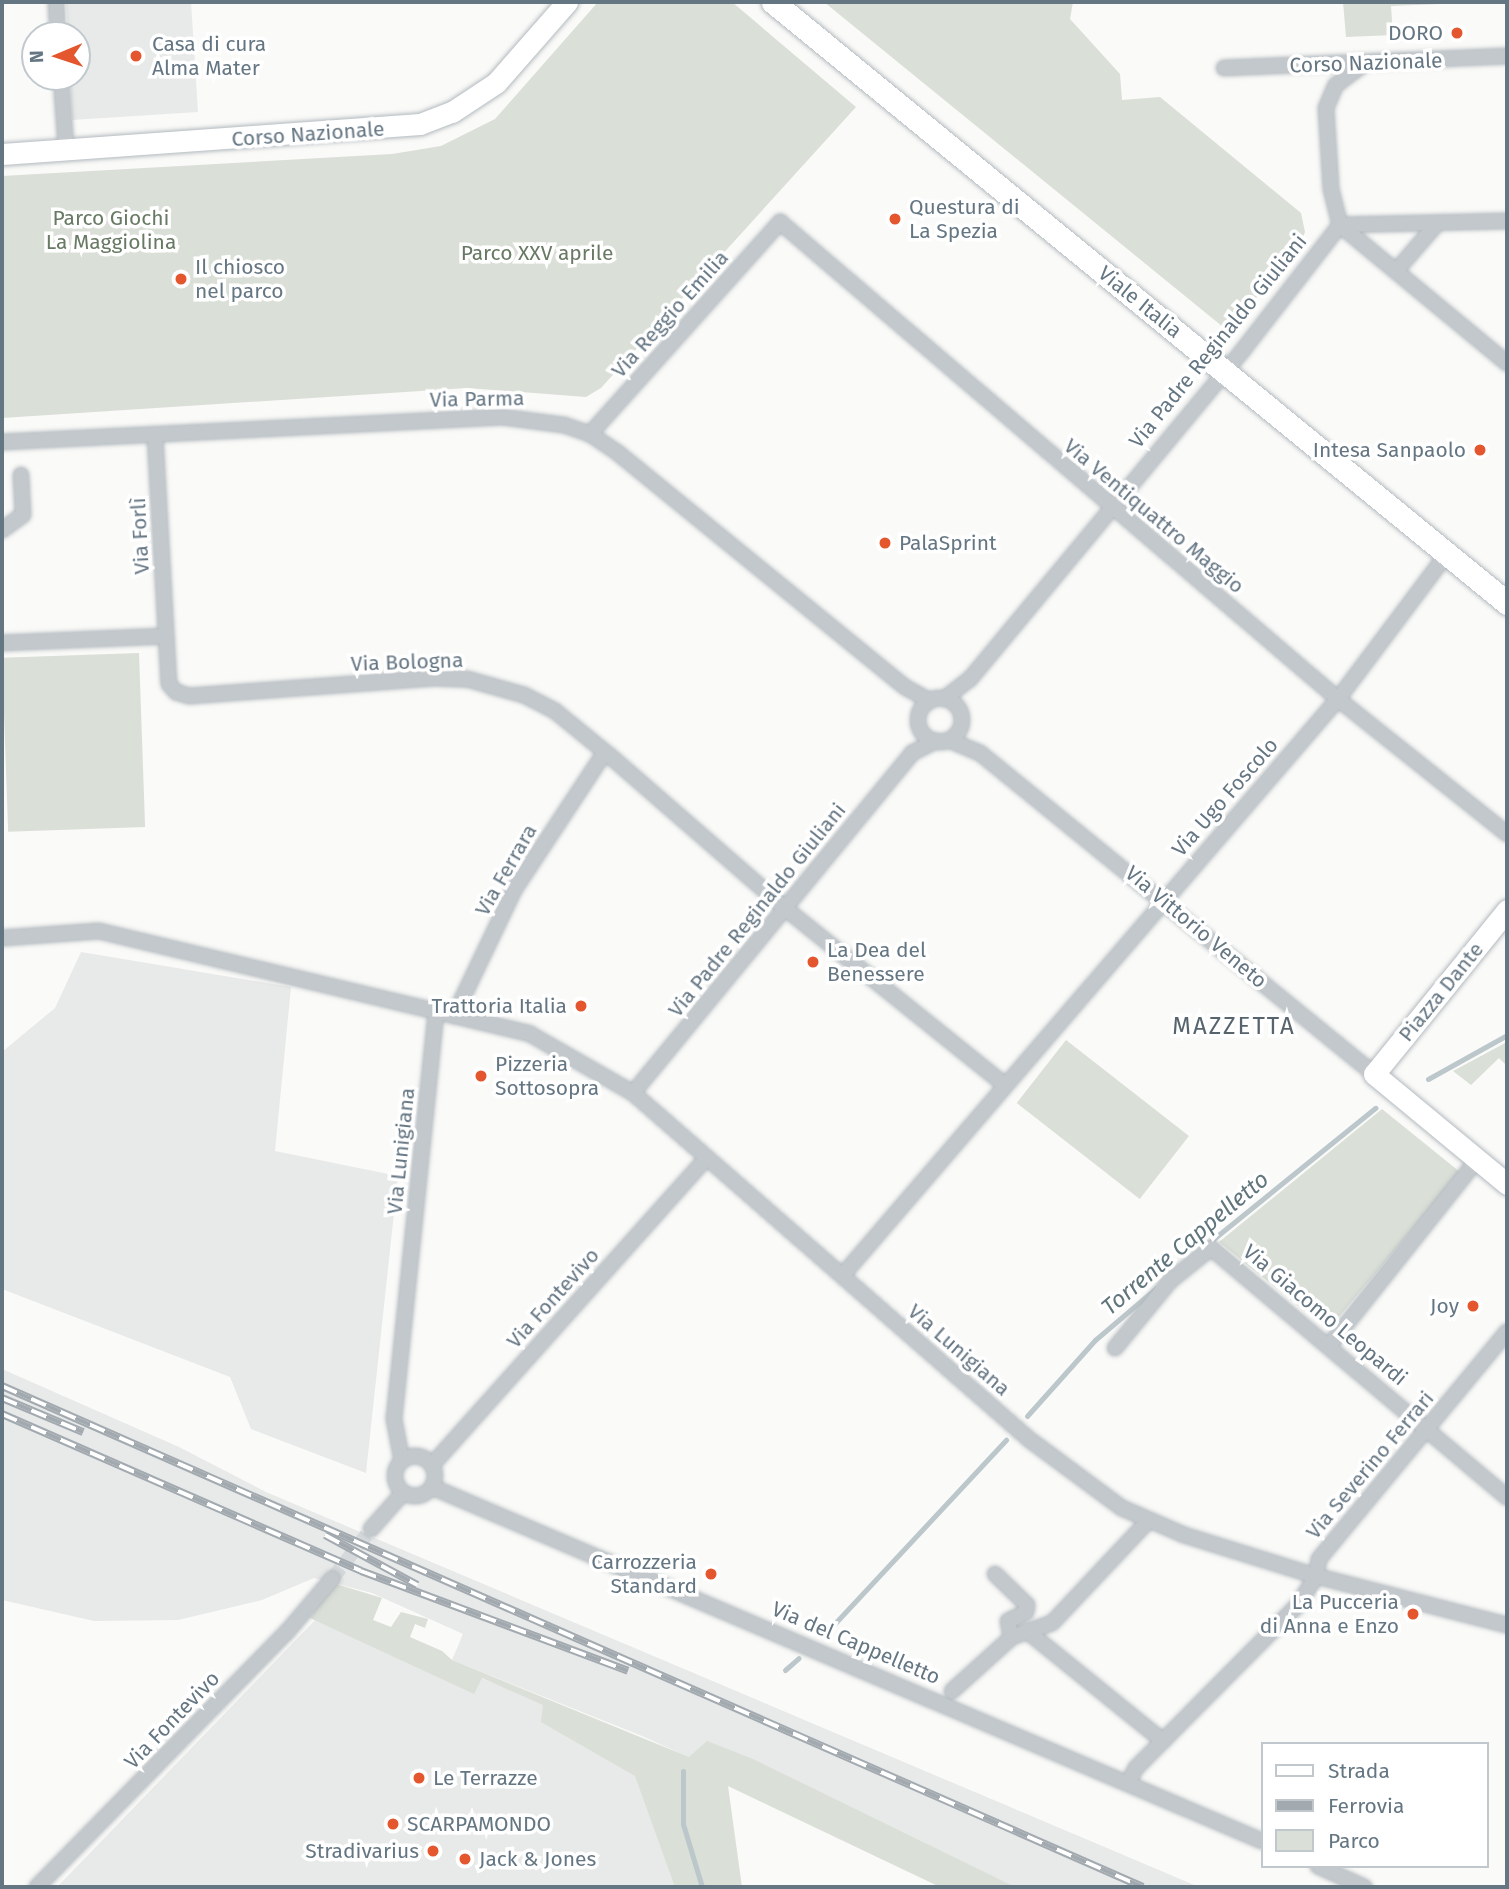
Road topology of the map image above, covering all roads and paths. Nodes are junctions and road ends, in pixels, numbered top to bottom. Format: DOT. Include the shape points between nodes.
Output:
graph roads {
  1 [pos="56,2"];
  2 [pos="567,2"];
  3 [pos="773,2"];
  4 [pos="57,21"];
  5 [pos="1507,56"];
  6 [pos="1364,64"];
  7 [pos="1224,68"];
  8 [pos="62,91"];
  9 [pos="66,149"];
  10 [pos="2,153"];
  11 [pos="1507,221"];
  12 [pos="780,222"];
  13 [pos="1340,225"];
  14 [pos="1436,226"];
  15 [pos="1396,271"];
  16 [pos="1507,363"];
  17 [pos="1224,371"];
  18 [pos="590,434"];
  19 [pos="155,435"];
  20 [pos="2,442"];
  21 [pos="19,443"];
  22 [pos="20,460"];
  23 [pos="21,475"];
  24 [pos="1109,506"];
  25 [pos="2,530"];
  26 [pos="1441,562"];
  27 [pos="1507,603"];
  28 [pos="166,636"];
  29 [pos="2,643"];
  30 [pos="970,679"];
  31 [pos="905,687"];
  32 [pos="1338,699"];
  33 [pos="937,700"];
  34 [pos="961,718"];
  35 [pos="920,721"];
  36 [pos="942,741"];
  37 [pos="912,753"];
  38 [pos="980,753"];
  39 [pos="607,754"];
  40 [pos="644,776"];
  41 [pos="1507,834"];
  42 [pos="1163,899"];
  43 [pos="786,909"];
  44 [pos="1507,911"];
  45 [pos="2,938"];
  46 [pos="436,1011"];
  47 [pos="454,1016"];
  48 [pos="1374,1074"];
  49 [pos="1005,1086"];
  50 [pos="633,1093"];
  51 [pos="706,1159"];
  52 [pos="1477,1160"];
  53 [pos="1507,1184"];
  54 [pos="842,1276"];
  55 [pos="1507,1332"];
  56 [pos="1329,1346"];
  57 [pos="1115,1349"];
  58 [pos="1428,1428"];
  59 [pos="402,1461"];
  60 [pos="432,1465"];
  61 [pos="432,1487"];
  62 [pos="403,1493"];
  63 [pos="1507,1497"];
  64 [pos="1149,1520"];
  65 [pos="371,1529"];
  66 [pos="995,1574"];
  67 [pos="1316,1576"];
  68 [pos="332,1579"];
  69 [pos="1507,1625"];
  70 [pos="1027,1631"];
  71 [pos="1011,1637"];
  72 [pos="952,1691"];
  73 [pos="1163,1741"];
  74 [pos="1129,1781"];
  75 [pos="1260,1840"];
  76 [pos="1322,1868"];
  77 [pos="37,1887"];
  78 [pos="1364,1887"];
  1 -- 4 [label="street"];
  2 -- 9 [label="street, Corso Nazionale" via="496,83 452,112 420,124"];
  3 -- 17 [label="main road, Viale Italia"];
  5 -- 6 [label="street, Corso Nazionale"];
  6 -- 7 [label="street, Corso Nazionale"];
  6 -- 13 [label="street" via="1336,85 1326,107 1333,206"];
  8 -- 9 [label="street"];
  9 -- 10 [label="street, Corso Nazionale"];
  11 -- 14 [label="street"];
  12 -- 18 [label="street, Via Reggio Emilia"];
  12 -- 24 [label="street, Via Ventiquattro Maggio"];
  13 -- 14 [label="street"];
  13 -- 15 [label="street"];
  13 -- 17 [label="street, Via Padre Reginaldo Giuliani"];
  14 -- 15 [label="street"];
  15 -- 16 [label="street"];
  17 -- 24 [label="street, Via Padre Reginaldo Giuliani"];
  17 -- 27 [label="main road, Viale Italia"];
  18 -- 19 [label="street, Via Parma" via="538,419 502,417"];
  18 -- 31 [label="street, Via Parma"];
  19 -- 21 [label="street, Via Parma"];
  19 -- 28 [label="street, Via Forlì"];
  20 -- 21 [label="street, Via Parma"];
  21 -- 22 [label="street"];
  23 -- 25 [label="street" via="23,516"];
  24 -- 30 [label="street, Via Padre Reginaldo Giuliani"];
  24 -- 32 [label="street, Via Ventiquattro Maggio"];
  26 -- 32 [label="street, Via Ugo Foscolo"];
  28 -- 29 [label="street"];
  28 -- 39 [label="street, Via Bologna" via="169,684 189,696 467,679 544,706"];
  30 -- 33 [label="street, Via Padre Reginaldo Giuliani"];
  30 -- 34 [label="street, Via Padre Reginaldo Giuliani"];
  31 -- 33 [label="street, Via Parma"];
  31 -- 35 [label="street, Via Parma"];
  32 -- 41 [label="street, Via Ventiquattro Maggio"];
  32 -- 42 [label="street, Via Ugo Foscolo"];
  33 -- 34 [label="street, Via Parma"];
  33 -- 35 [label="street, Via Padre Reginaldo Giuliani"];
  34 -- 36 [label="street"];
  34 -- 38 [label="street, Via Vittorio Veneto"];
  35 -- 36 [label="street, Via Vittorio Veneto"];
  35 -- 37 [label="street, Via Padre Reginaldo Giuliani"];
  36 -- 37 [label="street, Via Padre Reginaldo Giuliani"];
  36 -- 38 [label="street, Via Vittorio Veneto"];
  37 -- 43 [label="street, Via Padre Reginaldo Giuliani"];
  38 -- 42 [label="street, Via Vittorio Veneto"];
  39 -- 40 [label="street"];
  39 -- 43 [label="street, Via Bologna"];
  39 -- 47 [label="street, Via Ferrara" via="514,890"];
  42 -- 48 [label="street, Via Vittorio Veneto"];
  42 -- 49 [label="street, Via Ugo Foscolo"];
  43 -- 49 [label="street"];
  43 -- 50 [label="street, Via Padre Reginaldo Giuliani"];
  44 -- 48 [label="street, Piazza Dante"];
  45 -- 46 [label="street, Via Lunigiana" via="99,931"];
  46 -- 47 [label="street, Via Lunigiana"];
  46 -- 59 [label="street, Via Lunigiana" via="394,1419"];
  47 -- 50 [label="street, Via Lunigiana" via="530,1034"];
  48 -- 52 [label="street, Via Vittorio Veneto"];
  49 -- 54 [label="street, Via Ugo Foscolo"];
  50 -- 51 [label="street, Via Lunigiana"];
  51 -- 54 [label="street, Via Lunigiana"];
  51 -- 60 [label="street, Via Fontevivo"];
  52 -- 53 [label="street, Via Vittorio Veneto"];
  52 -- 56 [label="street"];
  54 -- 64 [label="street, Via Lunigiana" via="1030,1440 1122,1508"];
  55 -- 58 [label="street, Via Severino Ferrari"];
  56 -- 57 [label="street, Via Giacomo Leopardi" via="1211,1248 1170,1281"];
  56 -- 58 [label="street, Via Giacomo Leopardi"];
  58 -- 63 [label="street, Via Giacomo Leopardi"];
  58 -- 67 [label="street, Via Severino Ferrari" via="1319,1559"];
  59 -- 60 [label="street" via="421,1457"];
  59 -- 62 [label="street" via="396,1480"];
  60 -- 61 [label="street"];
  61 -- 62 [label="street" via="417,1497"];
  61 -- 74 [label="street, Via del Cappelletto"];
  62 -- 65 [label="street"];
  64 -- 67 [label="street, Via Lunigiana"];
  64 -- 70 [label="street" via="1052,1623"];
  66 -- 71 [label="street" via="1027,1605 1026,1612 1009,1621"];
  67 -- 69 [label="street, Via Lunigiana"];
  67 -- 73 [label="street, Via Severino Ferrari" via="1298,1605"];
  68 -- 77 [label="street, Via Fontevivo" via="287,1632"];
  70 -- 71 [label="street"];
  70 -- 73 [label="street"];
  71 -- 72 [label="street"];
  73 -- 74 [label="street, Via Severino Ferrari"];
  74 -- 75 [label="street, Via del Cappelletto"];
  76 -- 78 [label="street"];
}
